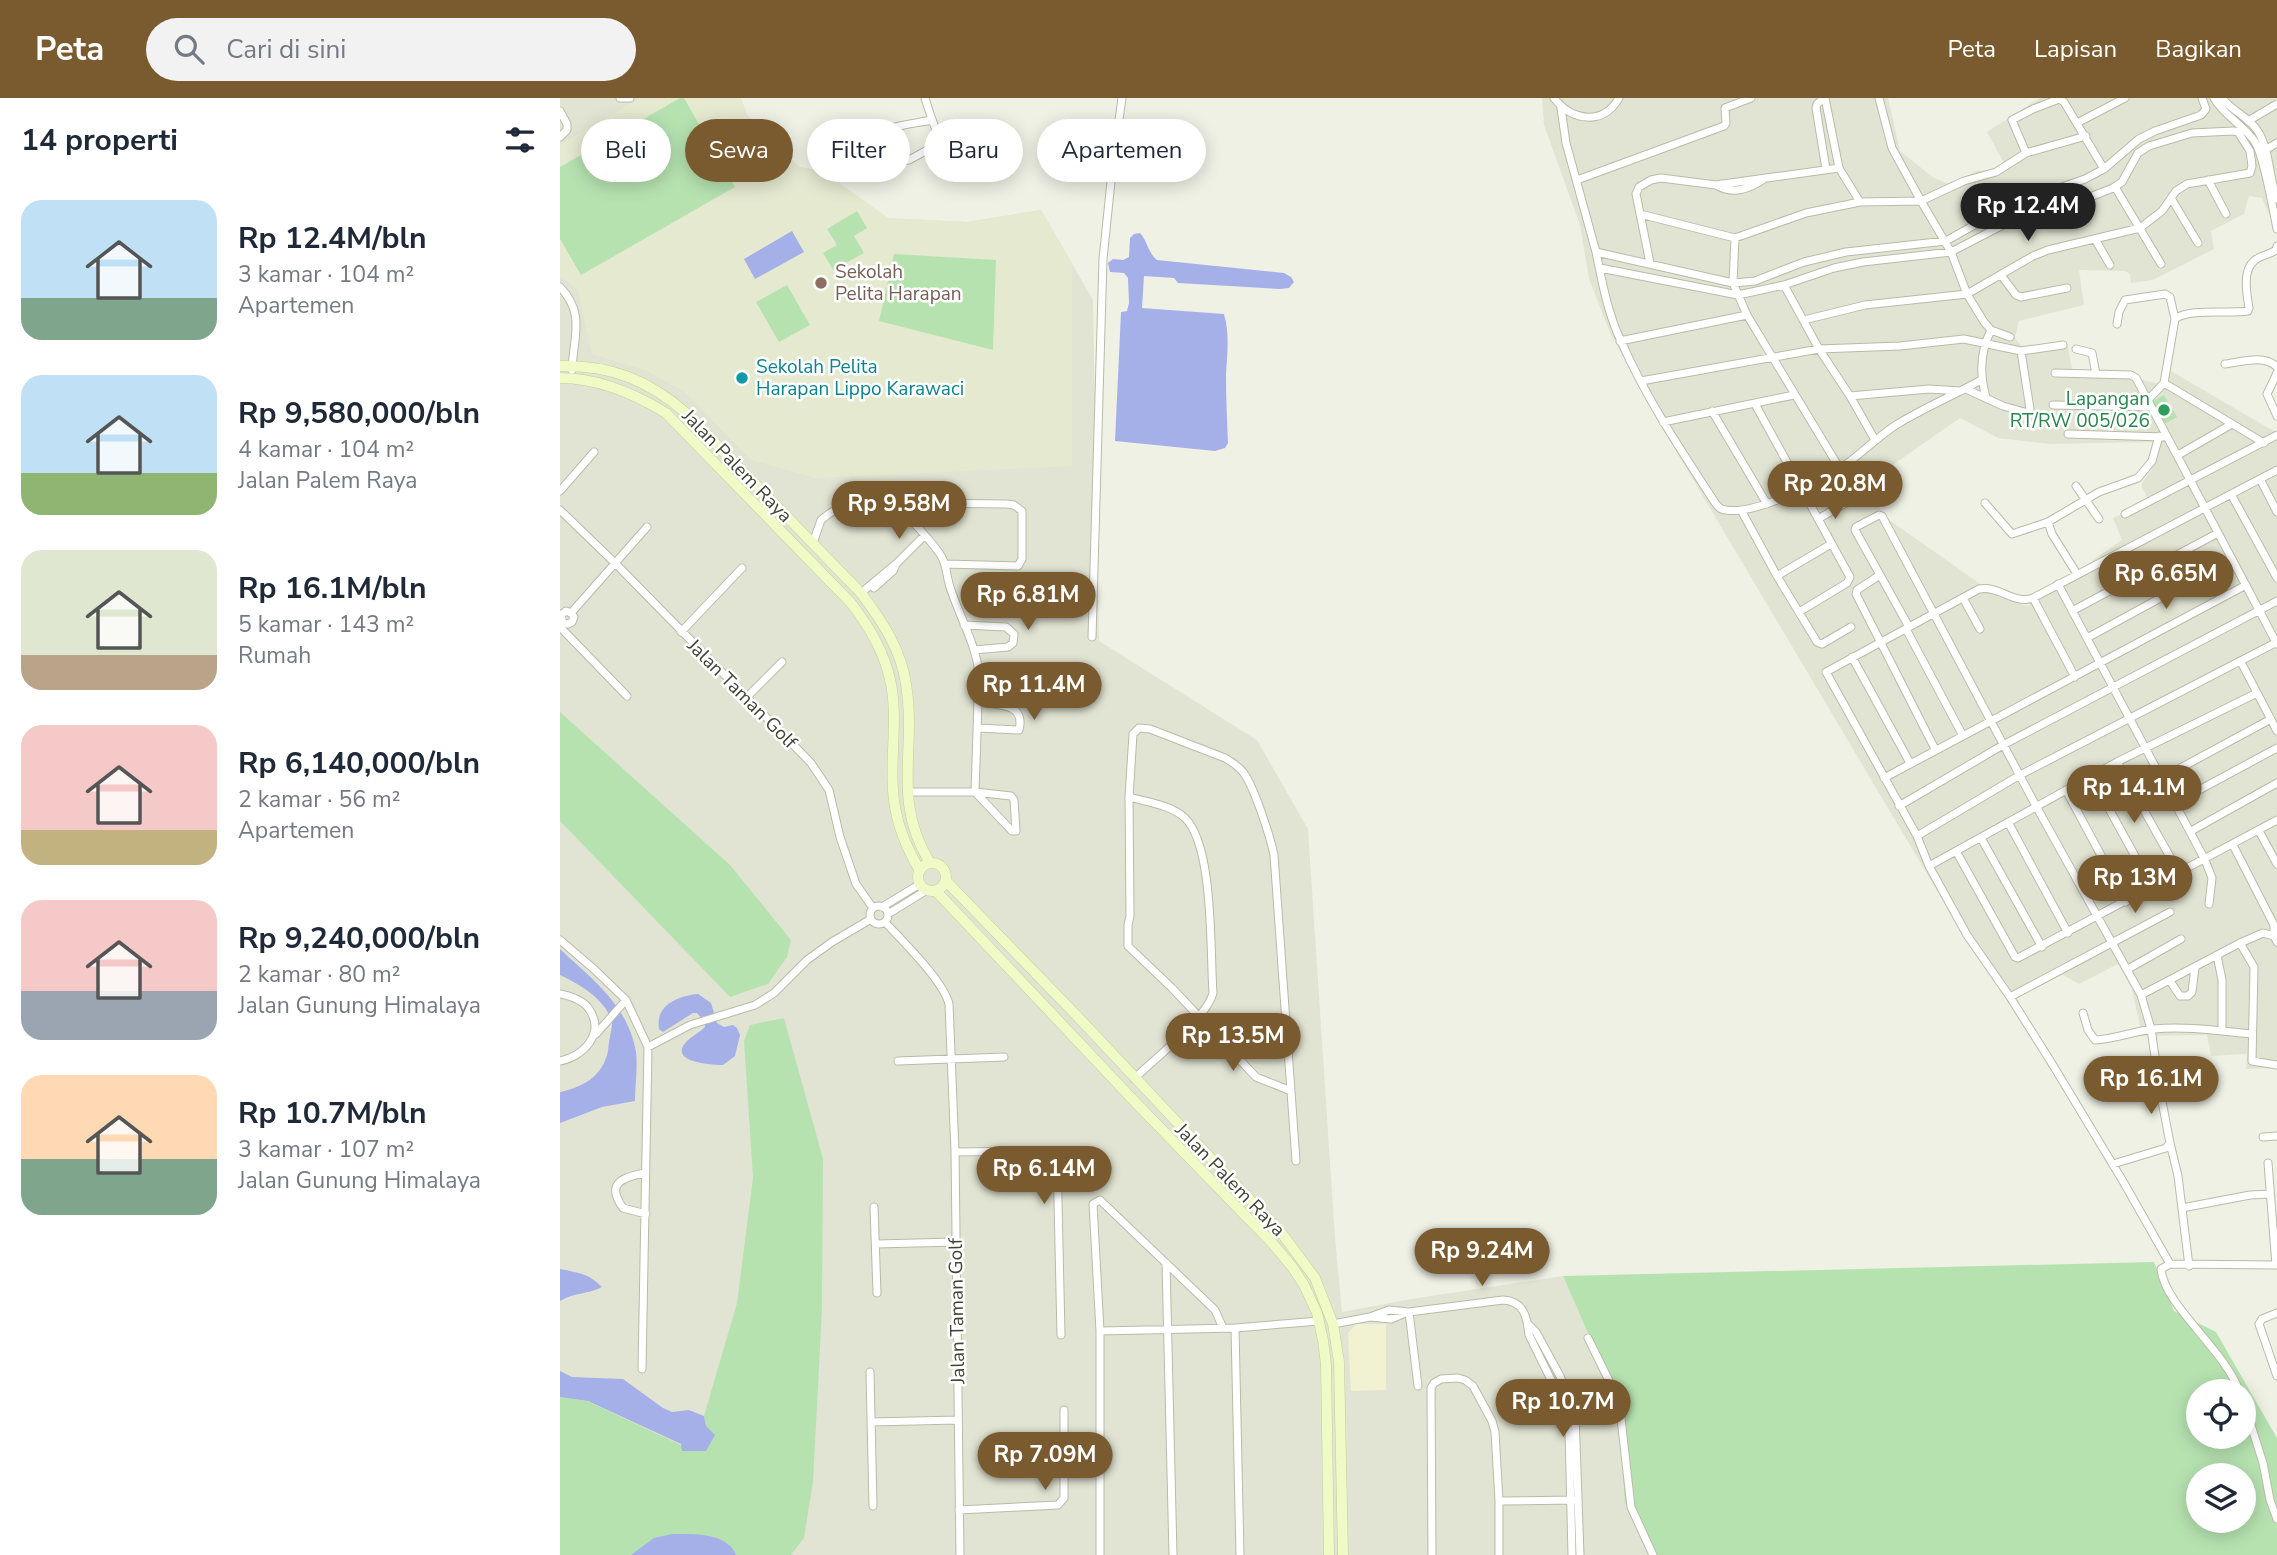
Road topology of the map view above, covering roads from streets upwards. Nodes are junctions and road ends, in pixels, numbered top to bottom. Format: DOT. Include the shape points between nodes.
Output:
graph roads {
  1 [pos="620,98"];
  2 [pos="630,98"];
  3 [pos="925,98"];
  4 [pos="1122,98"];
  5 [pos="1554,98"];
  6 [pos="1619,98"];
  7 [pos="1751,98"];
  8 [pos="1824,98"];
  9 [pos="1879,98"];
  10 [pos="2125,98"];
  11 [pos="2202,98"];
  12 [pos="2214,98"];
  13 [pos="2222,98"];
  14 [pos="2277,104"];
  15 [pos="1561,108"];
  16 [pos="560,111"];
  17 [pos="1583,117"];
  18 [pos="932,119"];
  19 [pos="2248,121"];
  20 [pos="924,122"];
  21 [pos="2077,123"];
  22 [pos="1565,128"];
  23 [pos="2086,136"];
  24 [pos="560,138"];
  25 [pos="2277,143"];
  26 [pos="2265,150"];
  27 [pos="924,151"];
  28 [pos="2026,153"];
  29 [pos="1839,168"];
  30 [pos="1826,169"];
  31 [pos="2104,169"];
  32 [pos="1577,180"];
  33 [pos="2208,180"];
  34 [pos="2274,184"];
  35 [pos="2115,187"];
  36 [pos="2171,198"];
  37 [pos="2277,200"];
  38 [pos="1921,201"];
  39 [pos="1860,202"];
  40 [pos="1640,214"];
  41 [pos="2226,214"];
  42 [pos="2140,229"];
  43 [pos="2277,229"];
  44 [pos="1735,238"];
  45 [pos="2095,239"];
  46 [pos="1946,241"];
  47 [pos="2198,243"];
  48 [pos="2277,250"];
  49 [pos="1597,252"];
  50 [pos="1951,252"];
  51 [pos="1650,263"];
  52 [pos="2161,264"];
  53 [pos="2110,265"];
  54 [pos="1600,268"];
  55 [pos="2001,275"];
  56 [pos="1733,283"];
  57 [pos="1784,285"];
  58 [pos="560,288"];
  59 [pos="2067,288"];
  60 [pos="1967,294"];
  61 [pos="1738,296"];
  62 [pos="1747,315"];
  63 [pos="2175,319"];
  64 [pos="1804,320"];
  65 [pos="2117,324"];
  66 [pos="1991,330"];
  67 [pos="2010,337"];
  68 [pos="1620,341"];
  69 [pos="1984,344"];
  70 [pos="2063,345"];
  71 [pos="1819,349"];
  72 [pos="2076,349"];
  73 [pos="2021,351"];
  74 [pos="1774,357"];
  75 [pos="2225,364"];
  76 [pos="572,365"];
  77 [pos="560,366"];
  78 [pos="2277,367"];
  79 [pos="2055,373"];
  80 [pos="2096,374"];
  81 [pos="560,378"];
  82 [pos="572,378"];
  83 [pos="2276,378"];
  84 [pos="1981,380"];
  85 [pos="1641,381"];
  86 [pos="2164,383"];
  87 [pos="1963,390"];
  88 [pos="1794,395"];
  89 [pos="1850,397"];
  90 [pos="1986,397"];
  91 [pos="1755,404"];
  92 [pos="2150,404"];
  93 [pos="2053,405"];
  94 [pos="1712,411"];
  95 [pos="2277,416"];
  96 [pos="1663,422"];
  97 [pos="2232,424"];
  98 [pos="2067,434"];
  99 [pos="2277,435"];
  100 [pos="2163,437"];
  101 [pos="1875,440"];
  102 [pos="2264,443"];
  103 [pos="594,452"];
  104 [pos="2178,455"];
  105 [pos="1839,470"];
  106 [pos="2277,470"];
  107 [pos="2260,479"];
  108 [pos="2192,480"];
  109 [pos="2076,486"];
  110 [pos="1802,489"];
  111 [pos="560,491"];
  112 [pos="2231,494"];
  113 [pos="2087,500"];
  114 [pos="1985,503"];
  115 [pos="1766,504"];
  116 [pos="2204,506"];
  117 [pos="560,510"];
  118 [pos="1741,510"];
  119 [pos="2277,512"];
  120 [pos="2125,514"];
  121 [pos="908,518"];
  122 [pos="1818,519"];
  123 [pos="2099,519"];
  124 [pos="2048,523"];
  125 [pos="647,527"];
  126 [pos="2218,533"];
  127 [pos="924,536"];
  128 [pos="813,543"];
  129 [pos="1832,544"];
  130 [pos="2232,559"];
  131 [pos="616,564"];
  132 [pos="946,565"];
  133 [pos="742,568"];
  134 [pos="2077,574"];
  135 [pos="1881,575"];
  136 [pos="1777,576"];
  137 [pos="2277,578"];
  138 [pos="2058,584"];
  139 [pos="2246,585"];
  140 [pos="863,595"];
  141 [pos="1963,597"];
  142 [pos="2033,598"];
  143 [pos="2277,601"];
  144 [pos="2072,611"];
  145 [pos="2260,611"];
  146 [pos="1799,612"];
  147 [pos="1934,612"];
  148 [pos="561,625"];
  149 [pos="964,625"];
  150 [pos="1851,628"];
  151 [pos="1908,628"];
  152 [pos="1980,629"];
  153 [pos="681,632"];
  154 [pos="1092,637"];
  155 [pos="2087,638"];
  156 [pos="1880,643"];
  157 [pos="2277,643"];
  158 [pos="974,650"];
  159 [pos="1852,657"];
  160 [pos="782,662"];
  161 [pos="2241,662"];
  162 [pos="2100,663"];
  163 [pos="2075,677"];
  164 [pos="2113,688"];
  165 [pos="2257,693"];
  166 [pos="627,696"];
  167 [pos="746,698"];
  168 [pos="979,702"];
  169 [pos="2129,718"];
  170 [pos="2271,719"];
  171 [pos="1990,720"];
  172 [pos="977,728"];
  173 [pos="2277,731"];
  174 [pos="1963,736"];
  175 [pos="2003,745"];
  176 [pos="2146,747"];
  177 [pos="2277,748"];
  178 [pos="1936,749"];
  179 [pos="2117,762"];
  180 [pos="1910,763"];
  181 [pos="2020,775"];
  182 [pos="2091,776"];
  183 [pos="1884,778"];
  184 [pos="2162,778"];
  185 [pos="2277,783"];
  186 [pos="2066,790"];
  187 [pos="907,792"];
  188 [pos="975,792"];
  189 [pos="1129,797"];
  190 [pos="2175,803"];
  191 [pos="1899,806"];
  192 [pos="2036,806"];
  193 [pos="2277,820"];
  194 [pos="2008,822"];
  195 [pos="2190,831"];
  196 [pos="2259,831"];
  197 [pos="1917,836"];
  198 [pos="1981,838"];
  199 [pos="2233,845"];
  200 [pos="1956,851"];
  201 [pos="2206,860"];
  202 [pos="930,863"];
  203 [pos="2277,864"];
  204 [pos="1929,866"];
  205 [pos="920,871"];
  206 [pos="2179,873"];
  207 [pos="946,881"];
  208 [pos="2152,887"];
  209 [pos="928,888"];
  210 [pos="2126,902"];
  211 [pos="2209,904"];
  212 [pos="2171,912"];
  213 [pos="882,913"];
  214 [pos="2098,917"];
  215 [pos="871,919"];
  216 [pos="2068,933"];
  217 [pos="2180,939"];
  218 [pos="2276,939"];
  219 [pos="560,940"];
  220 [pos="2113,943"];
  221 [pos="2240,943"];
  222 [pos="2042,947"];
  223 [pos="2217,955"];
  224 [pos="2195,967"];
  225 [pos="2128,968"];
  226 [pos="2170,981"];
  227 [pos="560,994"];
  228 [pos="2141,995"];
  229 [pos="2010,997"];
  230 [pos="623,1003"];
  231 [pos="2083,1013"];
  232 [pos="1199,1017"];
  233 [pos="2151,1029"];
  234 [pos="2222,1031"];
  235 [pos="2252,1034"];
  236 [pos="592,1041"];
  237 [pos="648,1047"];
  238 [pos="1004,1057"];
  239 [pos="951,1059"];
  240 [pos="560,1061"];
  241 [pos="898,1061"];
  242 [pos="2277,1065"];
  243 [pos="1134,1079"];
  244 [pos="1291,1091"];
  245 [pos="2277,1136"];
  246 [pos="2263,1137"];
  247 [pos="2170,1143"];
  248 [pos="955,1152"];
  249 [pos="1296,1161"];
  250 [pos="2267,1163"];
  251 [pos="2113,1164"];
  252 [pos="2273,1171"];
  253 [pos="645,1173"];
  254 [pos="2270,1194"];
  255 [pos="874,1207"];
  256 [pos="2182,1208"];
  257 [pos="646,1214"];
  258 [pos="956,1242"];
  259 [pos="876,1244"];
  260 [pos="1166,1263"];
  261 [pos="2170,1264"];
  262 [pos="2276,1265"];
  263 [pos="2189,1266"];
  264 [pos="877,1293"];
  265 [pos="1409,1312"];
  266 [pos="2277,1314"];
  267 [pos="1319,1321"];
  268 [pos="1333,1324"];
  269 [pos="1223,1328"];
  270 [pos="1235,1328"];
  271 [pos="1168,1329"];
  272 [pos="1100,1332"];
  273 [pos="1061,1335"];
  274 [pos="1588,1338"];
  275 [pos="2277,1347"];
  276 [pos="2267,1350"];
  277 [pos="642,1369"];
  278 [pos="870,1372"];
  279 [pos="2277,1376"];
  280 [pos="2234,1379"];
  281 [pos="1418,1386"];
  282 [pos="1064,1410"];
  283 [pos="958,1420"];
  284 [pos="871,1422"];
  285 [pos="2256,1441"];
  286 [pos="1575,1500"];
  287 [pos="1499,1502"];
  288 [pos="873,1506"];
  289 [pos="959,1510"];
  290 [pos="2277,1519"];
  291 [pos="960,1555"];
  292 [pos="1100,1555"];
  293 [pos="1173,1555"];
  294 [pos="1240,1555"];
  295 [pos="1329,1555"];
  296 [pos="1343,1555"];
  297 [pos="1432,1555"];
  298 [pos="1499,1555"];
  299 [pos="1572,1555"];
  300 [pos="1580,1555"];
  301 [pos="1653,1555"];
  1 -- 2 [label="street"];
  3 -- 18 [label="street"];
  4 -- 154 [label="street" via="1101,310"];
  5 -- 15 [label="street"];
  6 -- 17 [label="street" via="1606,112"];
  7 -- 32 [label="street" via="1725,108 1724,126"];
  8 -- 29 [label="street"];
  8 -- 30 [label="street" via="1815,108"];
  9 -- 38 [label="street" via="1892,148"];
  10 -- 21 [label="street"];
  11 -- 31 [label="street" via="2207,108 2204,113 2139,139"];
  12 -- 43 [label="street" via="2256,144"];
  13 -- 19 [label="street"];
  14 -- 19 [label="street"];
  15 -- 17 [label="street"];
  15 -- 22 [label="street"];
  16 -- 24 [label="street" via="567,130"];
  17 -- 22 [label="street"];
  19 -- 26 [label="street"];
  20 -- 27 [label="street" via="870,135 868,162 905,161"];
  21 -- 23 [label="street"];
  21 -- 28 [label="street" via="2057,99 2013,119"];
  22 -- 32 [label="street"];
  23 -- 28 [label="street"];
  23 -- 31 [label="street"];
  25 -- 26 [label="street"];
  26 -- 34 [label="street"];
  28 -- 38 [label="street" via="1996,172"];
  29 -- 30 [label="street"];
  29 -- 39 [label="street"];
  30 -- 40 [label="street" via="1766,177 1746,189 1730,191 1716,185 1651,180 1636,191"];
  31 -- 46 [label="street" via="2010,205"];
  32 -- 49 [label="street"];
  33 -- 35 [label="street" via="2252,172 2250,151 2238,132 2192,133 2149,146 2138,153"];
  33 -- 36 [label="street" via="2188,184"];
  33 -- 41 [label="street"];
  34 -- 37 [label="street"];
  35 -- 42 [label="street"];
  35 -- 50 [label="street" via="2024,214"];
  36 -- 42 [label="street"];
  36 -- 47 [label="street"];
  38 -- 39 [label="street"];
  38 -- 46 [label="street"];
  39 -- 44 [label="street" via="1806,213"];
  40 -- 44 [label="street"];
  40 -- 51 [label="street"];
  42 -- 45 [label="street"];
  42 -- 52 [label="street"];
  44 -- 56 [label="street"];
  45 -- 53 [label="street"];
  45 -- 55 [label="street" via="2048,250"];
  46 -- 50 [label="street"];
  46 -- 56 [label="street" via="1846,252 1755,281"];
  48 -- 63 [label="street" via="2250,265 2248,311 2196,312"];
  49 -- 51 [label="street"];
  49 -- 54 [label="street"];
  50 -- 57 [label="street" via="1854,264"];
  50 -- 60 [label="street"];
  51 -- 56 [label="street"];
  54 -- 61 [label="street"];
  54 -- 68 [label="street"];
  55 -- 59 [label="street" via="2016,295 2026,298"];
  55 -- 60 [label="street"];
  56 -- 61 [label="street"];
  57 -- 61 [label="street"];
  57 -- 64 [label="street"];
  58 -- 76 [label="street" via="575,312"];
  60 -- 64 [label="street" via="1865,305"];
  60 -- 66 [label="street"];
  61 -- 62 [label="street"];
  62 -- 68 [label="street"];
  62 -- 74 [label="street"];
  63 -- 65 [label="street" via="2165,294 2125,300"];
  63 -- 86 [label="street"];
  64 -- 71 [label="street"];
  66 -- 67 [label="street"];
  66 -- 69 [label="street"];
  68 -- 85 [label="street"];
  69 -- 71 [label="street" via="1964,339"];
  69 -- 73 [label="street"];
  69 -- 84 [label="street"];
  70 -- 73 [label="street"];
  71 -- 74 [label="street"];
  71 -- 89 [label="street"];
  72 -- 80 [label="street" via="2092,353"];
  73 -- 90 [label="street" via="2029,412"];
  74 -- 85 [label="street"];
  74 -- 88 [label="street"];
  75 -- 78 [label="street" via="2262,360"];
  76 -- 77 [label="street, Jalan Palem Raya"];
  76 -- 82 [label="street"];
  76 -- 128 [label="street, Jalan Palem Raya" via="605,369 664,394"];
  79 -- 80 [label="street"];
  80 -- 92 [label="street" via="2133,376"];
  81 -- 82 [label="street, Jalan Palem Raya"];
  82 -- 205 [label="street, Jalan Palem Raya" via="620,390 666,414 866,622 891,685 895,810"];
  83 -- 95 [label="street" via="2267,394"];
  84 -- 87 [label="street"];
  84 -- 90 [label="street"];
  85 -- 96 [label="street"];
  86 -- 92 [label="street"];
  86 -- 97 [label="street"];
  87 -- 89 [label="street"];
  87 -- 90 [label="street"];
  87 -- 101 [label="street"];
  88 -- 91 [label="street"];
  88 -- 105 [label="street"];
  89 -- 101 [label="street"];
  91 -- 94 [label="street"];
  91 -- 110 [label="street"];
  92 -- 93 [label="street"];
  92 -- 100 [label="street"];
  94 -- 96 [label="street"];
  94 -- 115 [label="street"];
  96 -- 118 [label="street" via="1713,501 1725,510"];
  97 -- 102 [label="street"];
  97 -- 104 [label="street"];
  98 -- 100 [label="street"];
  99 -- 102 [label="street"];
  100 -- 104 [label="street"];
  100 -- 113 [label="street" via="2138,478"];
  101 -- 105 [label="street"];
  102 -- 108 [label="street"];
  103 -- 111 [label="street"];
  104 -- 108 [label="street"];
  105 -- 110 [label="street"];
  105 -- 122 [label="street" via="1851,497"];
  106 -- 107 [label="street"];
  107 -- 112 [label="street"];
  107 -- 119 [label="street"];
  108 -- 116 [label="street"];
  108 -- 120 [label="street"];
  109 -- 113 [label="street"];
  110 -- 115 [label="street"];
  110 -- 122 [label="street"];
  112 -- 116 [label="street"];
  112 -- 137 [label="street"];
  113 -- 123 [label="street"];
  113 -- 124 [label="street"];
  114 -- 124 [label="street" via="2012,534"];
  115 -- 118 [label="street"];
  116 -- 126 [label="street"];
  116 -- 134 [label="street"];
  117 -- 131 [label="street, Jalan Taman Golf"];
  118 -- 136 [label="street"];
  121 -- 127 [label="street"];
  121 -- 128 [label="street" via="873,489 821,520"];
  121 -- 132 [label="street" via="922,503 1006,504 1022,512 1019,565"];
  122 -- 129 [label="street"];
  124 -- 134 [label="street"];
  125 -- 131 [label="street"];
  126 -- 130 [label="street"];
  126 -- 144 [label="street"];
  127 -- 132 [label="street"];
  127 -- 140 [label="street"];
  128 -- 140 [label="street, Jalan Palem Raya"];
  129 -- 136 [label="street"];
  129 -- 146 [label="street" via="1849,582"];
  130 -- 139 [label="street"];
  130 -- 155 [label="street"];
  131 -- 148 [label="street" via="571,612 561,615"];
  131 -- 153 [label="street, Jalan Taman Golf"];
  132 -- 149 [label="street"];
  133 -- 153 [label="street"];
  134 -- 138 [label="street"];
  135 -- 147 [label="street" via="1855,530 1879,515"];
  135 -- 151 [label="street"];
  135 -- 156 [label="street" via="1856,592"];
  136 -- 146 [label="street"];
  138 -- 142 [label="street"];
  138 -- 144 [label="street"];
  139 -- 145 [label="street"];
  139 -- 162 [label="street"];
  140 -- 187 [label="street, Jalan Palem Raya" via="892,639 906,684"];
  141 -- 142 [label="street" via="1988,588 2022,600"];
  141 -- 147 [label="street"];
  141 -- 152 [label="street"];
  142 -- 163 [label="street"];
  143 -- 145 [label="street"];
  144 -- 155 [label="street"];
  145 -- 157 [label="street"];
  145 -- 164 [label="street"];
  146 -- 150 [label="street" via="1818,643"];
  147 -- 151 [label="street"];
  147 -- 171 [label="street"];
  148 -- 166 [label="street"];
  149 -- 158 [label="street"];
  149 -- 158 [label="street" via="1006,627 1014,634 1008,647"];
  151 -- 156 [label="street"];
  151 -- 174 [label="street"];
  153 -- 167 [label="street, Jalan Taman Golf"];
  155 -- 162 [label="street"];
  156 -- 159 [label="street"];
  156 -- 178 [label="street"];
  157 -- 161 [label="street"];
  158 -- 168 [label="street"];
  159 -- 180 [label="street"];
  159 -- 183 [label="street" via="1826,672"];
  160 -- 167 [label="street"];
  161 -- 165 [label="street"];
  161 -- 169 [label="street"];
  162 -- 163 [label="street"];
  162 -- 164 [label="street"];
  163 -- 171 [label="street"];
  164 -- 169 [label="street"];
  164 -- 175 [label="street"];
  165 -- 170 [label="street"];
  165 -- 176 [label="street"];
  167 -- 213 [label="street, Jalan Taman Golf" via="811,764 829,790 848,866 856,884"];
  168 -- 172 [label="street"];
  168 -- 172 [label="street" via="1008,707 1021,717 1019,730"];
  169 -- 176 [label="street"];
  169 -- 181 [label="street"];
  170 -- 173 [label="street"];
  170 -- 184 [label="street"];
  171 -- 174 [label="street"];
  171 -- 175 [label="street"];
  172 -- 188 [label="street"];
  174 -- 178 [label="street"];
  175 -- 181 [label="street"];
  175 -- 191 [label="street"];
  176 -- 179 [label="street"];
  176 -- 184 [label="street"];
  177 -- 190 [label="street"];
  178 -- 180 [label="street"];
  179 -- 182 [label="street"];
  179 -- 206 [label="street"];
  180 -- 183 [label="street"];
  181 -- 192 [label="street"];
  181 -- 197 [label="street"];
  182 -- 186 [label="street"];
  182 -- 208 [label="street"];
  183 -- 191 [label="street"];
  184 -- 190 [label="street"];
  185 -- 195 [label="street"];
  186 -- 192 [label="street"];
  186 -- 210 [label="street"];
  187 -- 188 [label="street"];
  187 -- 202 [label="street, Jalan Palem Raya" via="915,835"];
  188 -- 188 [label="street" via="1011,796 1016,831 1012,831"];
  189 -- 232 [label="street" via="1129,946"];
  189 -- 232 [label="street" via="1183,817 1202,849 1213,993"];
  189 -- 244 [label="street" via="1133,734 1142,727 1225,758 1245,774 1274,855"];
  190 -- 195 [label="street"];
  191 -- 197 [label="street"];
  192 -- 194 [label="street"];
  192 -- 214 [label="street"];
  193 -- 196 [label="street"];
  194 -- 198 [label="street"];
  194 -- 216 [label="street"];
  195 -- 201 [label="street"];
  196 -- 199 [label="street"];
  196 -- 203 [label="street"];
  197 -- 204 [label="street"];
  198 -- 200 [label="street"];
  198 -- 222 [label="street"];
  199 -- 201 [label="street"];
  199 -- 218 [label="street" via="2274,925"];
  200 -- 204 [label="street"];
  200 -- 222 [label="street" via="2015,958"];
  201 -- 206 [label="street"];
  201 -- 211 [label="street" via="2212,878"];
  202 -- 205 [label="street"];
  202 -- 207 [label="street" via="943,868"];
  204 -- 229 [label="street" via="1967,935"];
  205 -- 209 [label="street"];
  206 -- 208 [label="street"];
  207 -- 209 [label="street"];
  207 -- 243 [label="street, Jalan Palem Raya"];
  208 -- 210 [label="street"];
  209 -- 213 [label="street"];
  209 -- 267 [label="street, Jalan Palem Raya" via="1273,1244 1304,1285"];
  210 -- 214 [label="street"];
  212 -- 220 [label="street"];
  213 -- 215 [label="street" via="870,913"];
  213 -- 215 [label="street" via="877,924"];
  213 -- 239 [label="street, Jalan Taman Golf" via="947,998"];
  214 -- 216 [label="street"];
  214 -- 220 [label="street"];
  215 -- 237 [label="street" via="807,960 755,1005 690,1026"];
  216 -- 222 [label="street"];
  217 -- 225 [label="street"];
  218 -- 221 [label="street" via="2263,933"];
  219 -- 230 [label="street" via="595,970"];
  220 -- 225 [label="street"];
  220 -- 229 [label="street"];
  221 -- 223 [label="street"];
  221 -- 235 [label="street" via="2254,967"];
  223 -- 224 [label="street"];
  223 -- 234 [label="street"];
  224 -- 226 [label="street"];
  224 -- 226 [label="street" via="2188,996 2180,996"];
  225 -- 228 [label="street"];
  226 -- 228 [label="street"];
  227 -- 236 [label="street" via="589,1007 596,1027"];
  228 -- 233 [label="street"];
  229 -- 251 [label="street"];
  230 -- 236 [label="street"];
  230 -- 237 [label="street"];
  231 -- 233 [label="street" via="2094,1040"];
  232 -- 243 [label="street"];
  232 -- 244 [label="street" via="1256,1077"];
  233 -- 234 [label="street"];
  233 -- 247 [label="street"];
  234 -- 235 [label="street"];
  235 -- 242 [label="street" via="2253,1062"];
  236 -- 240 [label="street" via="572,1059"];
  237 -- 253 [label="street"];
  238 -- 239 [label="street"];
  239 -- 241 [label="street"];
  239 -- 248 [label="street, Jalan Taman Golf"];
  243 -- 268 [label="street, Jalan Palem Raya" via="1305,1262"];
  244 -- 249 [label="street"];
  245 -- 246 [label="street"];
  247 -- 251 [label="street"];
  247 -- 256 [label="street"];
  248 -- 258 [label="street, Jalan Taman Golf"];
  248 -- 273 [label="street" via="1050,1151 1057,1157"];
  250 -- 252 [label="street"];
  251 -- 261 [label="street"];
  252 -- 254 [label="street"];
  253 -- 257 [label="street"];
  253 -- 257 [label="street" via="621,1180 615,1193 623,1208"];
  254 -- 256 [label="street"];
  254 -- 262 [label="street"];
  255 -- 259 [label="street"];
  256 -- 263 [label="street"];
  257 -- 277 [label="street"];
  258 -- 259 [label="street"];
  258 -- 283 [label="street, Jalan Taman Golf"];
  259 -- 264 [label="street"];
  260 -- 269 [label="street" via="1215,1310"];
  260 -- 271 [label="street"];
  260 -- 272 [label="street" via="1100,1200 1093,1204"];
  261 -- 263 [label="street"];
  261 -- 280 [label="street" via="2161,1269 2165,1285"];
  262 -- 263 [label="street"];
  265 -- 268 [label="street" via="1391,1319 1370,1317"];
  265 -- 281 [label="street"];
  265 -- 286 [label="street" via="1503,1300 1520,1306 1565,1411"];
  266 -- 276 [label="street" via="2260,1320"];
  267 -- 270 [label="street"];
  267 -- 295 [label="street, Jalan Palem Raya" via="1326,1365"];
  268 -- 296 [label="street, Jalan Palem Raya" via="1339,1362"];
  269 -- 270 [label="street"];
  269 -- 271 [label="street"];
  270 -- 294 [label="street"];
  271 -- 272 [label="street"];
  271 -- 293 [label="street"];
  272 -- 292 [label="street"];
  274 -- 301 [label="street" via="1619,1401 1629,1500"];
  275 -- 276 [label="street"];
  276 -- 279 [label="street"];
  278 -- 284 [label="street"];
  282 -- 289 [label="street" via="1061,1503"];
  283 -- 284 [label="street"];
  283 -- 289 [label="street, Jalan Taman Golf"];
  284 -- 288 [label="street"];
  285 -- 290 [label="street"];
  286 -- 287 [label="street"];
  286 -- 299 [label="street"];
  286 -- 300 [label="street"];
  287 -- 297 [label="street" via="1495,1432 1486,1409 1465,1380 1437,1381 1430,1392"];
  287 -- 298 [label="street"];
  289 -- 291 [label="street, Jalan Taman Golf"];
}
